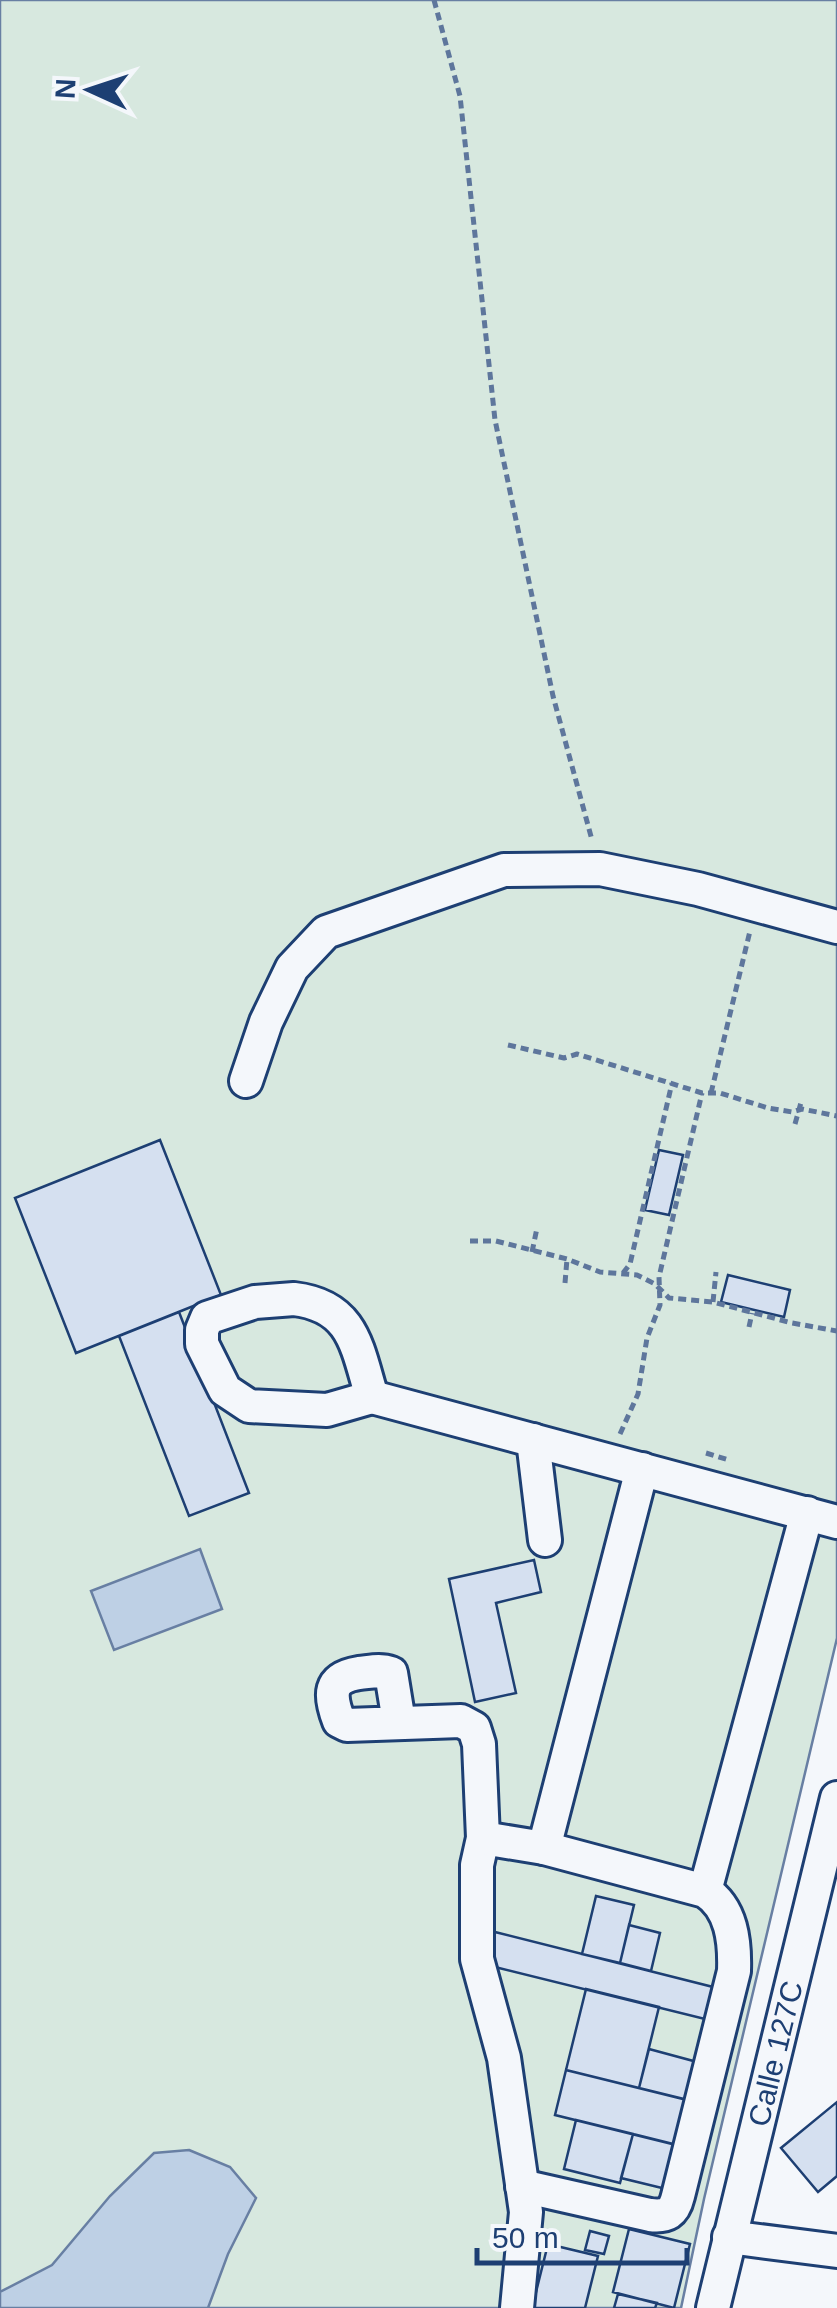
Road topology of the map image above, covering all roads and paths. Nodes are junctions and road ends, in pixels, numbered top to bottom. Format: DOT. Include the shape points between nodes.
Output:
graph roads {
  1 [pos="434,0"];
  2 [pos="600,870"];
  3 [pos="754,906"];
  4 [pos="837,927"];
  5 [pos="508,1045"];
  6 [pos="246,1081"];
  7 [pos="672,1082"];
  8 [pos="702,1093"];
  9 [pos="711,1093"];
  10 [pos="802,1099"];
  11 [pos="798,1110"];
  12 [pos="837,1116"];
  13 [pos="795,1124"];
  14 [pos="537,1228"];
  15 [pos="470,1241"];
  16 [pos="532,1252"];
  17 [pos="568,1259"];
  18 [pos="716,1272"];
  19 [pos="623,1273"];
  20 [pos="565,1283"];
  21 [pos="662,1292"];
  22 [pos="713,1302"];
  23 [pos="752,1312"];
  24 [pos="749,1327"];
  25 [pos="837,1331"];
  26 [pos="372,1396"];
  27 [pos="532,1440"];
  28 [pos="628,1465"];
  29 [pos="828,1515"];
  30 [pos="546,1540"];
  31 [pos="400,1722"];
  32 [pos="837,1798"];
  33 [pos="483,1838"];
  34 [pos="544,1848"];
  35 [pos="705,1891"];
  36 [pos="522,2186"];
  37 [pos="729,2237"];
  38 [pos="837,2251"];
  39 [pos="517,2308"];
  40 [pos="714,2308"];
  1 -- 2 [label="path" via="460,96 495,420 552,696"];
  2 -- 3 [label="street"];
  2 -- 6 [label="street" via="504,870 326,932 292,968"];
  3 -- 4 [label="street"];
  3 -- 9 [label="path"];
  5 -- 7 [label="path" via="564,1058 577,1054"];
  7 -- 8 [label="path"];
  7 -- 19 [label="path"];
  8 -- 9 [label="path"];
  8 -- 21 [label="path" via="659,1276"];
  9 -- 11 [label="path"];
  10 -- 11 [label="path"];
  11 -- 12 [label="path"];
  11 -- 13 [label="path"];
  14 -- 16 [label="path"];
  15 -- 16 [label="path"];
  16 -- 17 [label="path"];
  17 -- 19 [label="path"];
  17 -- 20 [label="path"];
  18 -- 22 [label="path"];
  19 -- 21 [label="path" via="638,1274"];
  21 -- 22 [label="path"];
  21 -- 28 [label="path" via="646,1338 638,1394 624,1421"];
  22 -- 23 [label="path"];
  23 -- 24 [label="path"];
  23 -- 25 [label="path"];
  26 -- 26 [label="street" via="342,1318 312,1301 255,1302 208,1318 202,1330 224,1390 249,1406 326,1410"];
  26 -- 27 [label="street"];
  27 -- 28 [label="street"];
  27 -- 30 [label="street"];
  28 -- 29 [label="street"];
  28 -- 34 [label="street"];
  29 -- 35 [label="street"];
  31 -- 33 [label="street" via="461,1721 474,1728"];
  32 -- 37 [label="street, Calle 127C"];
  33 -- 34 [label="street"];
  33 -- 36 [label="street" via="476,1864 477,1959 504,2058"];
  34 -- 35 [label="street"];
  35 -- 36 [label="street" via="727,1918 734,1971 676,2206 664,2217"];
  36 -- 39 [label="street" via="526,2212"];
  37 -- 38 [label="street"];
  37 -- 40 [label="street, Calle 127C"];
}
